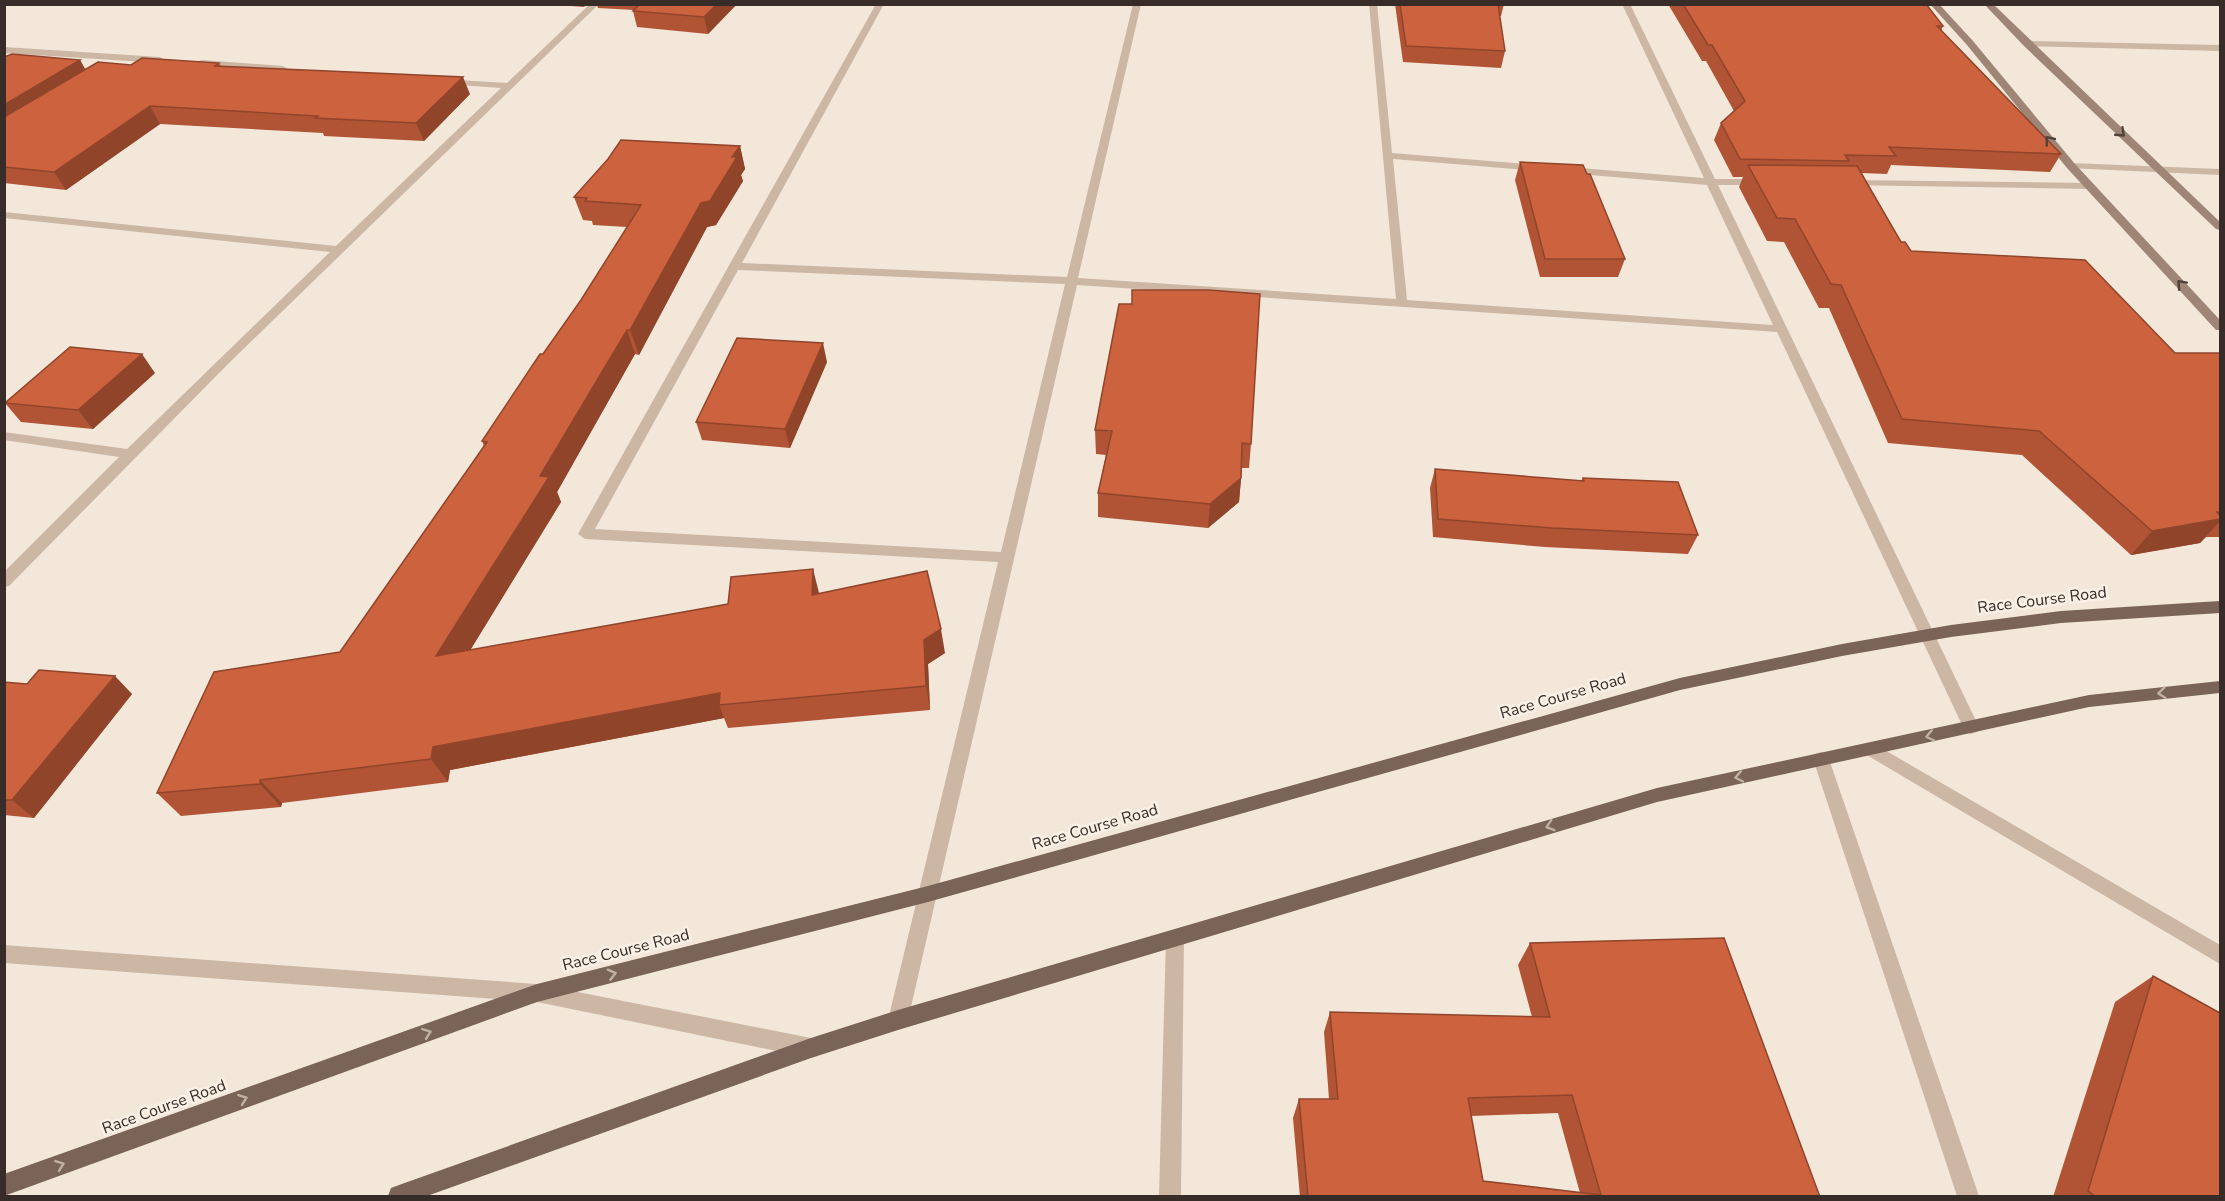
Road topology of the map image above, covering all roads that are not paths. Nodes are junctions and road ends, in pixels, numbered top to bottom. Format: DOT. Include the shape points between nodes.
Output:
graph roads {
  1 [pos="595,4"];
  2 [pos="880,4"];
  3 [pos="1137,4"];
  4 [pos="1373,4"];
  5 [pos="1626,4"];
  6 [pos="1934,4"];
  7 [pos="1988,4"];
  8 [pos="2027,44"];
  9 [pos="2220,48"];
  10 [pos="4,50"];
  11 [pos="132,58"];
  12 [pos="168,61"];
  13 [pos="191,63"];
  14 [pos="113,70"];
  15 [pos="297,70"];
  16 [pos="439,80"];
  17 [pos="510,86"];
  18 [pos="1388,156"];
  19 [pos="2071,166"];
  20 [pos="2160,170"];
  21 [pos="2220,172"];
  22 [pos="1710,182"];
  23 [pos="1770,183"];
  24 [pos="1841,183"];
  25 [pos="2090,186"];
  26 [pos="4,215"];
  27 [pos="2220,227"];
  28 [pos="337,249"];
  29 [pos="734,266"];
  30 [pos="1071,281"];
  31 [pos="1402,303"];
  32 [pos="2220,327"];
  33 [pos="1780,329"];
  34 [pos="4,436"];
  35 [pos="128,454"];
  36 [pos="1006,557"];
  37 [pos="4,582"];
  38 [pos="2220,608"];
  39 [pos="1927,635"];
  40 [pos="2220,687"];
  41 [pos="1971,728"];
  42 [pos="1871,749"];
  43 [pos="1821,759"];
  44 [pos="928,894"];
  45 [pos="1175,938"];
  46 [pos="4,954"];
  47 [pos="2220,955"];
  48 [pos="537,993"];
  49 [pos="898,1020"];
  50 [pos="811,1048"];
  51 [pos="4,1185"];
  52 [pos="399,1197"];
  53 [pos="1170,1197"];
  54 [pos="1968,1197"];
  1 -- 17 [label="street"];
  2 -- 29 [label="street"];
  3 -- 30 [label="street"];
  4 -- 18 [label="street"];
  5 -- 22 [label="street"];
  19 -- 6 [label="main road, one-way"];
  7 -- 8 [label="main road"];
  8 -- 9 [label="street"];
  8 -- 20 [label="main road, one-way"];
  10 -- 11 [label="street"];
  11 -- 12 [label="street"];
  11 -- 14 [label="street"];
  13 -- 15 [label="street"];
  16 -- 17 [label="street"];
  17 -- 28 [label="street"];
  18 -- 22 [label="street"];
  18 -- 31 [label="street"];
  19 -- 20 [label="street"];
  19 -- 25 [label="main road"];
  20 -- 21 [label="street"];
  20 -- 27 [label="main road"];
  22 -- 23 [label="street"];
  22 -- 33 [label="street"];
  24 -- 25 [label="street"];
  32 -- 25 [label="main road, one-way"];
  26 -- 28 [label="street"];
  28 -- 35 [label="street"];
  29 -- 30 [label="street"];
  29 -- 36 [label="street" via="585,534"];
  30 -- 31 [label="street"];
  30 -- 36 [label="street"];
  31 -- 33 [label="street"];
  33 -- 39 [label="street"];
  34 -- 35 [label="street"];
  35 -- 37 [label="street"];
  36 -- 44 [label="street"];
  38 -- 39 [label="main road, Race Course Road" via="2116,612"];
  39 -- 41 [label="street"];
  39 -- 44 [label="main road, Race Course Road" via="1680,684"];
  40 -- 41 [label="main road, one-way" via="2089,701"];
  41 -- 42 [label="main road, one-way"];
  42 -- 43 [label="main road"];
  42 -- 47 [label="street"];
  43 -- 45 [label="main road, one-way" via="1657,795"];
  43 -- 54 [label="street"];
  48 -- 44 [label="main road, Race Course Road, one-way"];
  44 -- 49 [label="street"];
  45 -- 49 [label="main road"];
  45 -- 53 [label="street"];
  46 -- 48 [label="street"];
  48 -- 50 [label="street"];
  51 -- 48 [label="main road, Race Course Road, one-way"];
  49 -- 50 [label="main road"];
  50 -- 52 [label="main road"];
}
